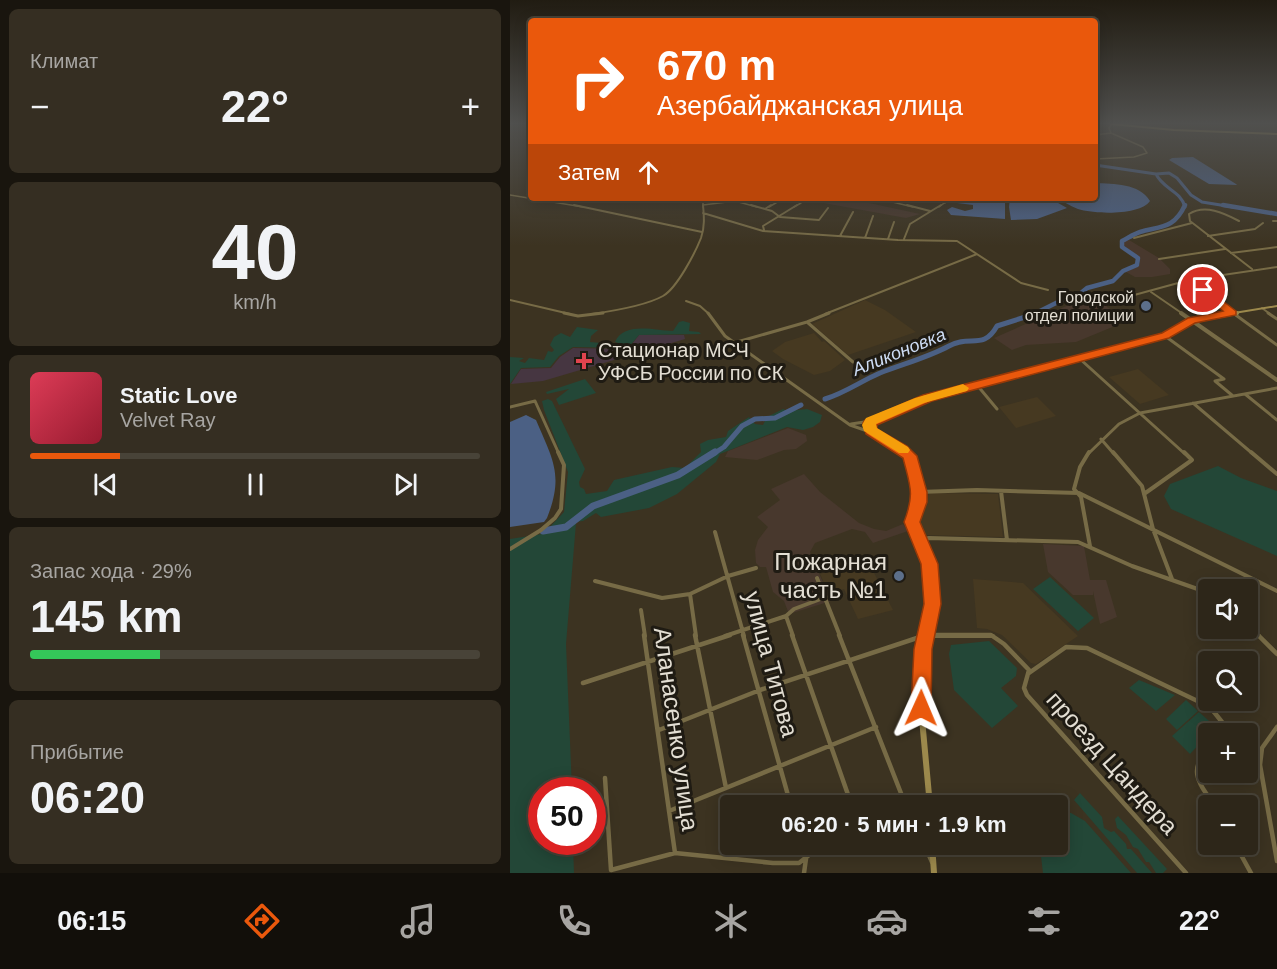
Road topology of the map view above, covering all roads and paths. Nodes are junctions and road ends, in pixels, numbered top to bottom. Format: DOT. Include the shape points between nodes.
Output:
graph roads {
  1 [pos="510,195"];
  2 [pos="528,198"];
  3 [pos="545,201"];
  4 [pos="703,201"];
  5 [pos="742,201"];
  6 [pos="779,201"];
  7 [pos="888,201"];
  8 [pos="937,201"];
  9 [pos="737,202"];
  10 [pos="801,203"];
  11 [pos="946,203"];
  12 [pos="703,205"];
  13 [pos="828,208"];
  14 [pos="765,209"];
  15 [pos="853,212"];
  16 [pos="932,212"];
  17 [pos="703,213"];
  18 [pos="873,216"];
  19 [pos="780,217"];
  20 [pos="1239,221"];
  21 [pos="1273,221"];
  22 [pos="1277,221"];
  23 [pos="894,222"];
  24 [pos="1192,223"];
  25 [pos="1263,223"];
  26 [pos="765,231"];
  27 [pos="702,232"];
  28 [pos="840,236"];
  29 [pos="1208,236"];
  30 [pos="865,238"];
  31 [pos="1134,238"];
  32 [pos="888,239"];
  33 [pos="902,240"];
  34 [pos="1277,247"];
  35 [pos="1225,249"];
  36 [pos="1230,253"];
  37 [pos="977,254"];
  38 [pos="1159,259"];
  39 [pos="1277,267"];
  40 [pos="1254,270"];
  41 [pos="1189,279"];
  42 [pos="1048,290"];
  43 [pos="1151,292"];
  44 [pos="510,300"];
  45 [pos="686,301"];
  46 [pos="1105,303"];
  47 [pos="1277,306"];
  48 [pos="1262,308"];
  49 [pos="1232,313"];
  50 [pos="1277,318"];
  51 [pos="1192,320"];
  52 [pos="807,322"];
  53 [pos="1166,336"];
  54 [pos="737,342"];
  55 [pos="1277,345"];
  56 [pos="1079,357"];
  57 [pos="853,362"];
  58 [pos="1277,380"];
  59 [pos="977,384"];
  60 [pos="1277,388"];
  61 [pos="1245,394"];
  62 [pos="1233,396"];
  63 [pos="1193,403"];
  64 [pos="510,407"];
  65 [pos="997,409"];
  66 [pos="1140,413"];
  67 [pos="1277,420"];
  68 [pos="871,421"];
  69 [pos="850,424"];
  70 [pos="873,433"];
  71 [pos="1100,438"];
  72 [pos="1277,474"];
  73 [pos="1001,491"];
  74 [pos="919,492"];
  75 [pos="1079,493"];
  76 [pos="1144,494"];
  77 [pos="1153,529"];
  78 [pos="716,532"];
  79 [pos="921,540"];
  80 [pos="1007,540"];
  81 [pos="1090,546"];
  82 [pos="510,549"];
  83 [pos="756,568"];
  84 [pos="728,576"];
  85 [pos="817,578"];
  86 [pos="1172,579"];
  87 [pos="595,580"];
  88 [pos="1198,589"];
  89 [pos="1277,591"];
  90 [pos="690,594"];
  91 [pos="826,597"];
  92 [pos="641,610"];
  93 [pos="786,616"];
  94 [pos="743,630"];
  95 [pos="926,635"];
  96 [pos="1258,635"];
  97 [pos="697,647"];
  98 [pos="1277,654"];
  99 [pos="848,659"];
  100 [pos="649,662"];
  101 [pos="1029,673"];
  102 [pos="805,674"];
  103 [pos="583,683"];
  104 [pos="760,690"];
  105 [pos="712,710"];
  106 [pos="1222,723"];
  107 [pos="876,727"];
  108 [pos="1277,727"];
  109 [pos="659,730"];
  110 [pos="831,747"];
  111 [pos="1198,758"];
  112 [pos="780,766"];
  113 [pos="1198,782"];
  114 [pos="726,788"];
  115 [pos="606,793"];
  116 [pos="788,795"];
  117 [pos="848,795"];
  118 [pos="900,795"];
  119 [pos="929,795"];
  120 [pos="669,811"];
  121 [pos="675,853"];
  122 [pos="805,855"];
  123 [pos="811,855"];
  124 [pos="929,855"];
  125 [pos="933,855"];
  126 [pos="1241,855"];
  127 [pos="806,859"];
  128 [pos="1277,861"];
  129 [pos="933,864"];
  130 [pos="804,873"];
  131 [pos="934,873"];
  132 [pos="1186,873"];
  133 [pos="1251,873"];
  1 -- 2 [label="street"];
  3 -- 27 [label="street"];
  4 -- 12 [label="street"];
  5 -- 9 [label="street"];
  6 -- 14 [label="street"];
  7 -- 16 [label="street"];
  8 -- 11 [label="street"];
  9 -- 12 [label="street"];
  9 -- 14 [label="street"];
  10 -- 19 [label="street"];
  11 -- 16 [label="street"];
  12 -- 17 [label="street"];
  13 -- 19 [label="street" via="819,220"];
  14 -- 19 [label="street"];
  15 -- 28 [label="street"];
  16 -- 33 [label="street" via="910,224"];
  17 -- 26 [label="street"];
  17 -- 27 [label="street"];
  18 -- 30 [label="street"];
  19 -- 26 [label="street" via="763,226"];
  20 -- 24 [label="street" via="1220,211 1198,209 1189,214"];
  21 -- 22 [label="street"];
  23 -- 32 [label="street"];
  24 -- 29 [label="street"];
  24 -- 31 [label="street"];
  25 -- 29 [label="street" via="1255,230"];
  26 -- 28 [label="street"];
  27 -- 44 [label="street" via="674,287 657,300 578,316"];
  28 -- 30 [label="street"];
  29 -- 35 [label="street"];
  30 -- 32 [label="street"];
  32 -- 33 [label="street"];
  33 -- 37 [label="street" via="957,241"];
  34 -- 36 [label="street"];
  35 -- 36 [label="street"];
  35 -- 38 [label="street"];
  36 -- 40 [label="street"];
  37 -- 42 [label="street" via="1025,285"];
  37 -- 52 [label="street"];
  39 -- 40 [label="street"];
  40 -- 41 [label="street"];
  41 -- 43 [label="street"];
  41 -- 49 [label="street"];
  43 -- 46 [label="street"];
  43 -- 51 [label="street"];
  45 -- 54 [label="street" via="704,307 725,336"];
  47 -- 48 [label="main road"];
  48 -- 49 [label="main road"];
  48 -- 50 [label="street"];
  49 -- 51 [label="main road"];
  49 -- 55 [label="street"];
  51 -- 53 [label="main road"];
  51 -- 58 [label="street"];
  52 -- 54 [label="street"];
  52 -- 57 [label="street"];
  53 -- 56 [label="main road"];
  53 -- 62 [label="street" via="1224,379 1215,381"];
  54 -- 69 [label="street"];
  56 -- 59 [label="main road"];
  56 -- 66 [label="street"];
  59 -- 65 [label="street"];
  59 -- 68 [label="main road" via="919,401"];
  60 -- 61 [label="street"];
  61 -- 62 [label="street"];
  61 -- 67 [label="street"];
  62 -- 63 [label="street"];
  63 -- 66 [label="street"];
  63 -- 72 [label="street"];
  64 -- 82 [label="street" via="533,400 564,465 561,509 541,530"];
  66 -- 71 [label="street" via="1125,417"];
  66 -- 76 [label="street" via="1192,460"];
  68 -- 69 [label="street"];
  68 -- 70 [label="main road" via="869,428"];
  69 -- 70 [label="street"];
  70 -- 74 [label="main road" via="908,454"];
  71 -- 75 [label="street" via="1077,473 1073,486"];
  71 -- 76 [label="street" via="1136,477"];
  73 -- 74 [label="street"];
  73 -- 75 [label="street"];
  73 -- 80 [label="street"];
  74 -- 79 [label="main road" via="912,522"];
  75 -- 77 [label="street"];
  75 -- 81 [label="street"];
  76 -- 77 [label="street"];
  77 -- 86 [label="street"];
  77 -- 89 [label="street"];
  78 -- 84 [label="street, улица Титова"];
  79 -- 80 [label="street"];
  79 -- 95 [label="main road" via="932,584 933,604"];
  80 -- 81 [label="street" via="1078,542"];
  81 -- 86 [label="street"];
  83 -- 84 [label="street"];
  84 -- 90 [label="street"];
  84 -- 94 [label="street, улица Титова"];
  85 -- 91 [label="street"];
  86 -- 88 [label="street"];
  87 -- 90 [label="street" via="662,598"];
  90 -- 97 [label="street"];
  91 -- 93 [label="street"];
  91 -- 99 [label="street"];
  92 -- 100 [label="street, Аланасенко улица"];
  93 -- 94 [label="street"];
  93 -- 102 [label="street"];
  94 -- 97 [label="street"];
  94 -- 104 [label="street, улица Титова"];
  95 -- 99 [label="street"];
  95 -- 101 [label="street" via="991,635"];
  95 -- 119 [label="main road" via="920,697"];
  96 -- 98 [label="street"];
  97 -- 100 [label="street"];
  97 -- 105 [label="street"];
  99 -- 102 [label="street"];
  99 -- 107 [label="street"];
  100 -- 103 [label="street"];
  100 -- 109 [label="street, Аланасенко улица"];
  101 -- 106 [label="street, проезд Цандера" via="1066,647 1087,648 1210,707"];
  101 -- 132 [label="street, проезд Цандера" via="1024,688 1027,695"];
  102 -- 104 [label="street"];
  102 -- 110 [label="street"];
  104 -- 105 [label="street"];
  104 -- 112 [label="street, улица Титова"];
  105 -- 109 [label="street"];
  105 -- 114 [label="street"];
  107 -- 110 [label="street"];
  107 -- 118 [label="street"];
  108 -- 128 [label="street" via="1260,753"];
  109 -- 120 [label="street, Аланасенко улица"];
  110 -- 112 [label="street"];
  110 -- 117 [label="street"];
  111 -- 113 [label="street"];
  112 -- 114 [label="street"];
  112 -- 116 [label="street, улица Титова"];
  114 -- 120 [label="street"];
  115 -- 121 [label="street" via="611,870"];
  120 -- 121 [label="street, Аланасенко улица"];
  121 -- 127 [label="street" via="773,863"];
  122 -- 127 [label="street"];
  123 -- 127 [label="street"];
  124 -- 129 [label="street"];
  125 -- 129 [label="main road"];
  126 -- 133 [label="street"];
  127 -- 130 [label="street"];
  129 -- 131 [label="main road"];
}
